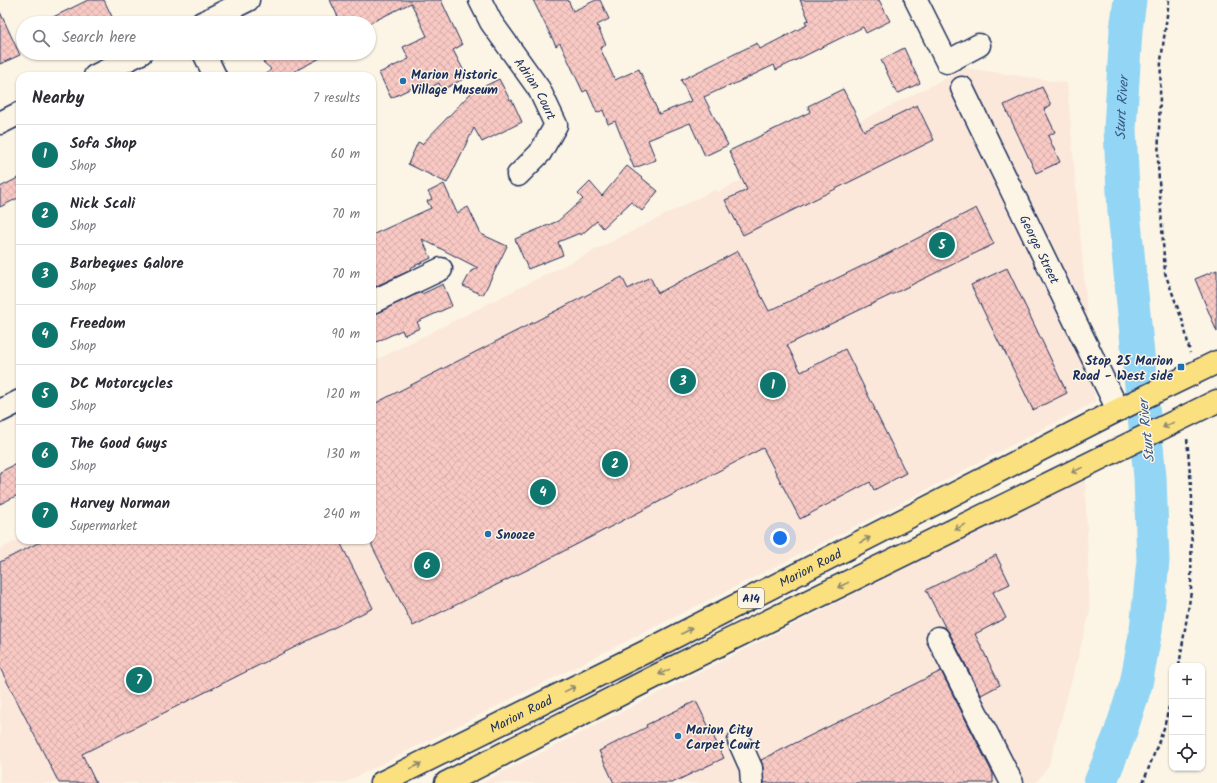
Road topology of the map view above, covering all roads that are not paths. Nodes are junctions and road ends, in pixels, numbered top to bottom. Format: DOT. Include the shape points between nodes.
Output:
graph roads {
  1 [pos="248,0"];
  2 [pos="480,0"];
  3 [pos="916,0"];
  4 [pos="216,16"];
  5 [pos="979,45"];
  6 [pos="127,60"];
  7 [pos="207,60"];
  8 [pos="103,72"];
  9 [pos="213,72"];
  10 [pos="962,88"];
  11 [pos="16,115"];
  12 [pos="0,123"];
  13 [pos="518,175"];
  14 [pos="440,269"];
  15 [pos="376,300"];
  16 [pos="1217,362"];
  17 [pos="16,403"];
  18 [pos="1210,405"];
  19 [pos="1118,410"];
  20 [pos="0,411"];
  21 [pos="938,638"];
  22 [pos="739,741"];
  23 [pos="381,783"];
  24 [pos="446,783"];
  25 [pos="752,783"];
  26 [pos="1012,783"];
  1 -- 4 [label="street"];
  2 -- 13 [label="street, Adrian Court" via="491,22 540,89 556,125 540,153"];
  3 -- 5 [label="street" via="947,62"];
  6 -- 8 [label="street"];
  7 -- 9 [label="street"];
  10 -- 19 [label="street, George Street"];
  11 -- 12 [label="street"];
  14 -- 15 [label="street"];
  16 -- 19 [label="main road, Marion Road / A14" via="1193,366"];
  17 -- 20 [label="street"];
  18 -- 24 [label="main road, Marion Road / A14, one-way" via="660,674"];
  23 -- 19 [label="main road, Marion Road / A14, one-way" via="649,650"];
  21 -- 26 [label="street"];
  22 -- 25 [label="street" via="752,768"];
}
